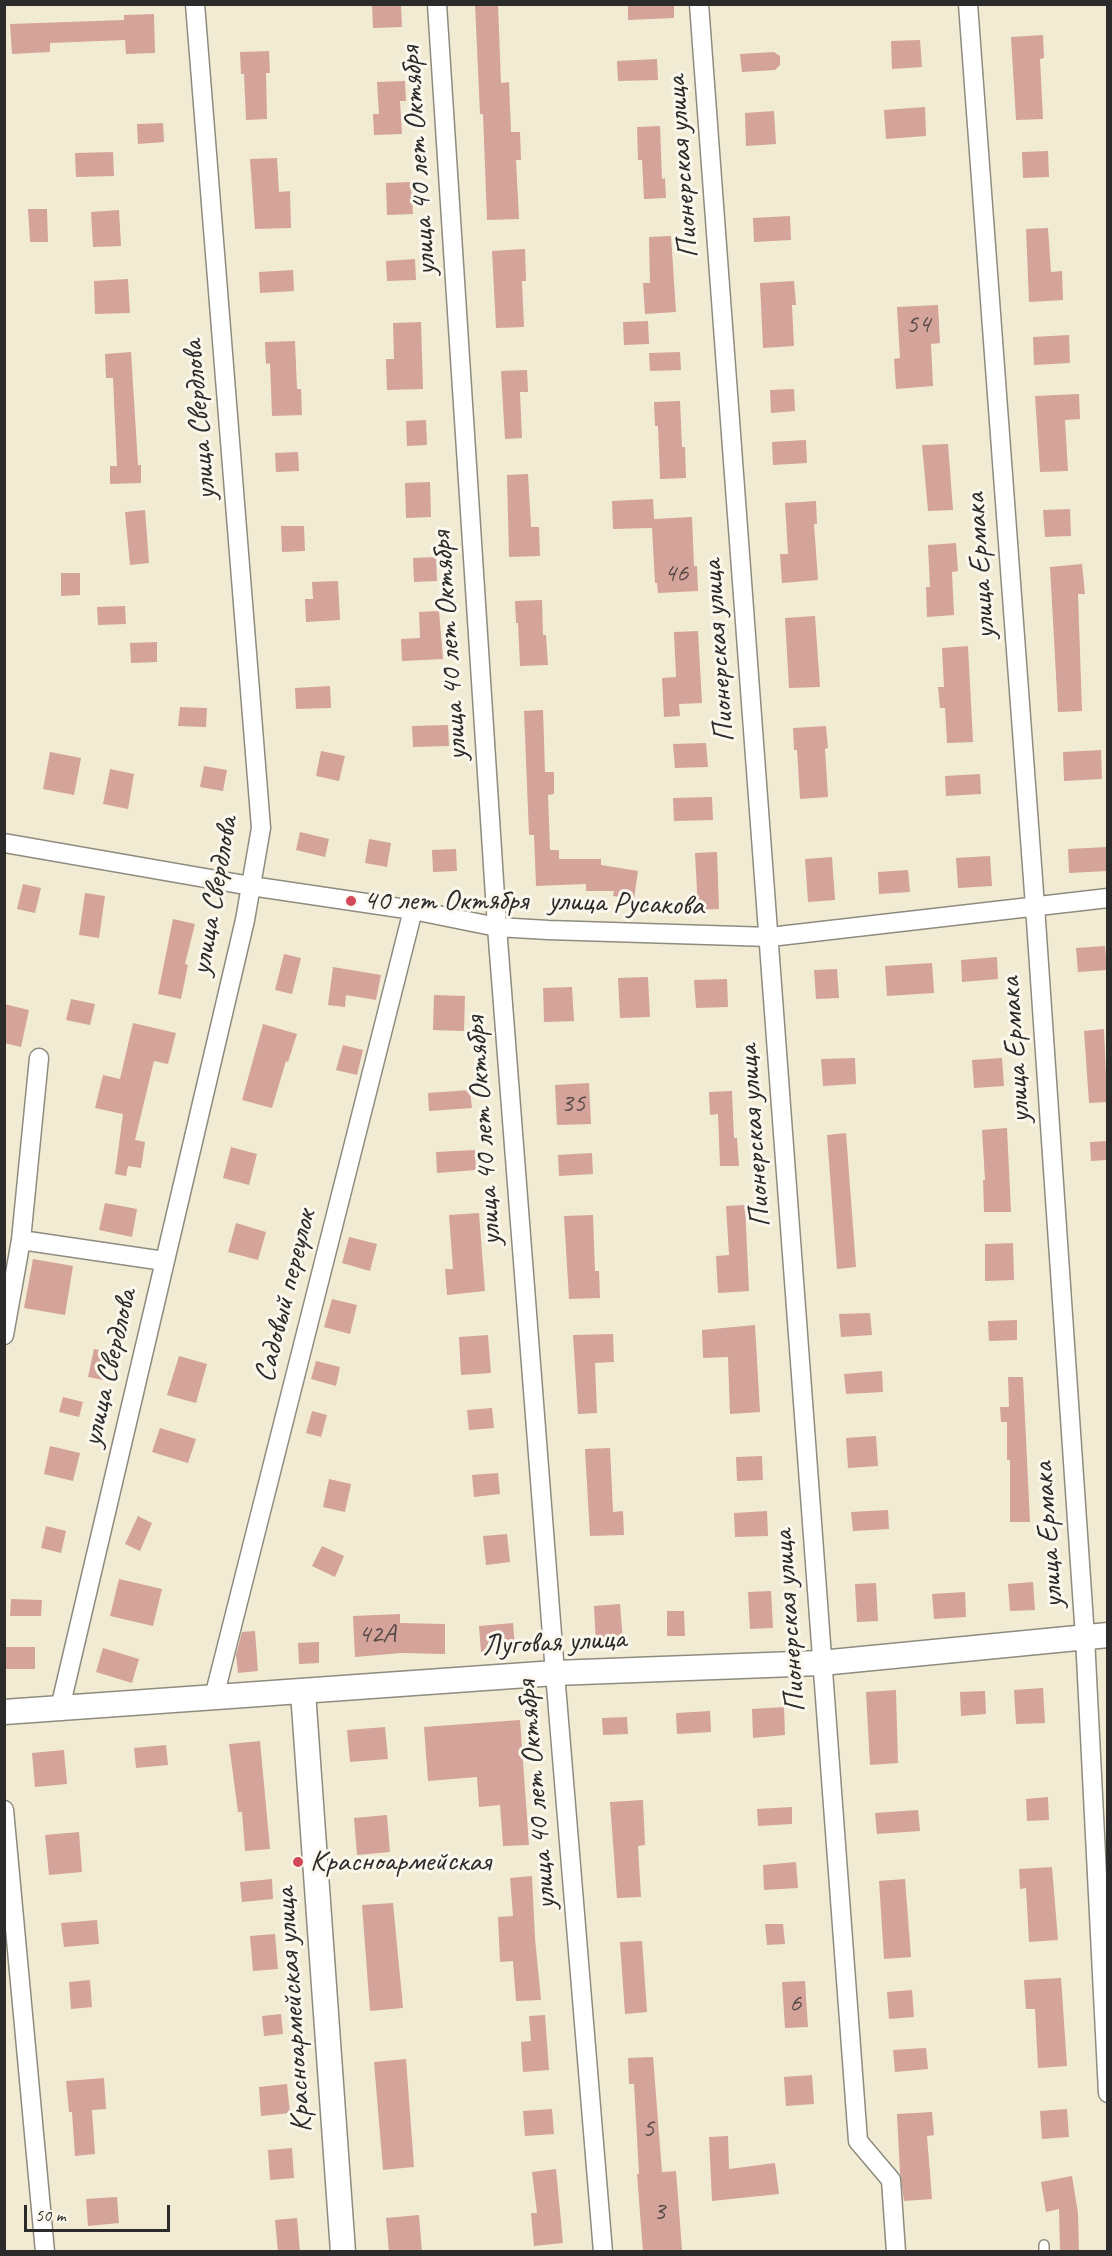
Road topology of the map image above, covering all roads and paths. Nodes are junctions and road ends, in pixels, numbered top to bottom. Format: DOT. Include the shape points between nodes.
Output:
graph roads {
  1 [pos="195,4"];
  2 [pos="437,4"];
  3 [pos="699,4"];
  4 [pos="968,4"];
  5 [pos="4,843"];
  6 [pos="251,886"];
  7 [pos="1107,898"];
  8 [pos="1035,906"];
  9 [pos="413,910"];
  10 [pos="497,927"];
  11 [pos="770,937"];
  12 [pos="39,1058"];
  13 [pos="21,1240"];
  14 [pos="164,1261"];
  15 [pos="4,1335"];
  16 [pos="1096,1636"];
  17 [pos="821,1663"];
  18 [pos="555,1672"];
  19 [pos="303,1692"];
  20 [pos="214,1696"];
  21 [pos="60,1708"];
  22 [pos="4,1712"];
  23 [pos="4,1810"];
  24 [pos="1107,2093"];
  25 [pos="45,2252"];
  26 [pos="343,2252"];
  27 [pos="603,2252"];
  28 [pos="896,2252"];
  1 -- 6 [label="street, улица Свердлова" via="261,828"];
  2 -- 10 [label="street, улица 40 лет Октября"];
  3 -- 11 [label="street, Пионерская улица"];
  4 -- 8 [label="street, улица Ермака"];
  5 -- 6 [label="street, улица Русакова"];
  6 -- 9 [label="street, улица Русакова"];
  6 -- 14 [label="street, улица Свердлова"];
  7 -- 8 [label="street, улица Русакова"];
  8 -- 11 [label="street, улица Русакова"];
  8 -- 16 [label="street, улица Ермака"];
  9 -- 10 [label="street, улица Русакова"];
  9 -- 20 [label="street, Садовый переулок"];
  10 -- 11 [label="street, улица Русакова"];
  10 -- 18 [label="street, улица 40 лет Октября"];
  11 -- 17 [label="street, Пионерская улица"];
  12 -- 13 [label="street"];
  13 -- 14 [label="street"];
  13 -- 15 [label="street"];
  14 -- 21 [label="street, улица Свердлова"];
  16 -- 17 [label="main road, Луговая улица"];
  16 -- 24 [label="street, улица Ермака"];
  17 -- 18 [label="main road, Луговая улица"];
  17 -- 28 [label="street, Пионерская улица" via="858,2142 891,2180"];
  18 -- 19 [label="main road, Луговая улица"];
  18 -- 27 [label="street, улица 40 лет Октября"];
  19 -- 20 [label="main road, Луговая улица"];
  19 -- 26 [label="main road, Красноармейская улица"];
  20 -- 21 [label="main road, Луговая улица"];
  21 -- 22 [label="main road, Луговая улица"];
  23 -- 25 [label="street"];
}
